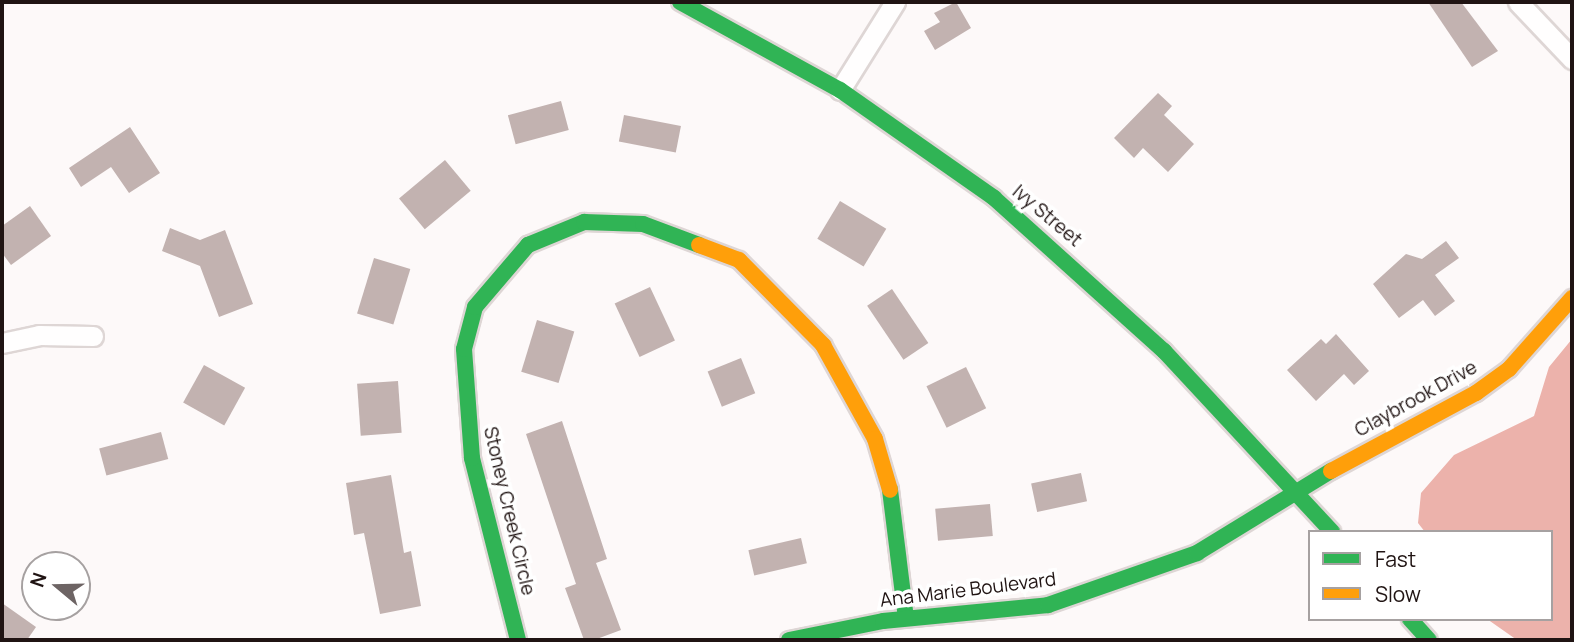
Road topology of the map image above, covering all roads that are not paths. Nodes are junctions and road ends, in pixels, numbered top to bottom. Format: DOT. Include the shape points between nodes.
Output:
graph roads {
  1 [pos="680,2"];
  2 [pos="895,2"];
  3 [pos="1518,2"];
  4 [pos="1572,59"];
  5 [pos="840,90"];
  6 [pos="1572,298"];
  7 [pos="93,336"];
  8 [pos="2,343"];
  9 [pos="1299,495"];
  10 [pos="1330,530"];
  11 [pos="906,618"];
  12 [pos="1412,621"];
  13 [pos="518,640"];
  14 [pos="789,640"];
  15 [pos="1429,640"];
  1 -- 5 [label="street, Ivy Street"];
  2 -- 5 [label="street"];
  3 -- 4 [label="street"];
  5 -- 9 [label="street, Ivy Street" via="1050,245 1164,351"];
  6 -- 9 [label="street, Claybrook Drive" via="1509,369 1476,393 1379,442"];
  7 -- 8 [label="street" via="39,335"];
  9 -- 10 [label="street, Ivy Street"];
  9 -- 11 [label="street, Ana Marie Boulevard" via="1197,553 1103,589 1048,605"];
  11 -- 13 [label="street, Stoney Creek Circle" via="892,498 875,439 823,345 739,260 643,224 584,222 528,245 475,307 464,349 472,458"];
  11 -- 14 [label="street, Ana Marie Boulevard"];
  12 -- 15 [label="street"];
}
